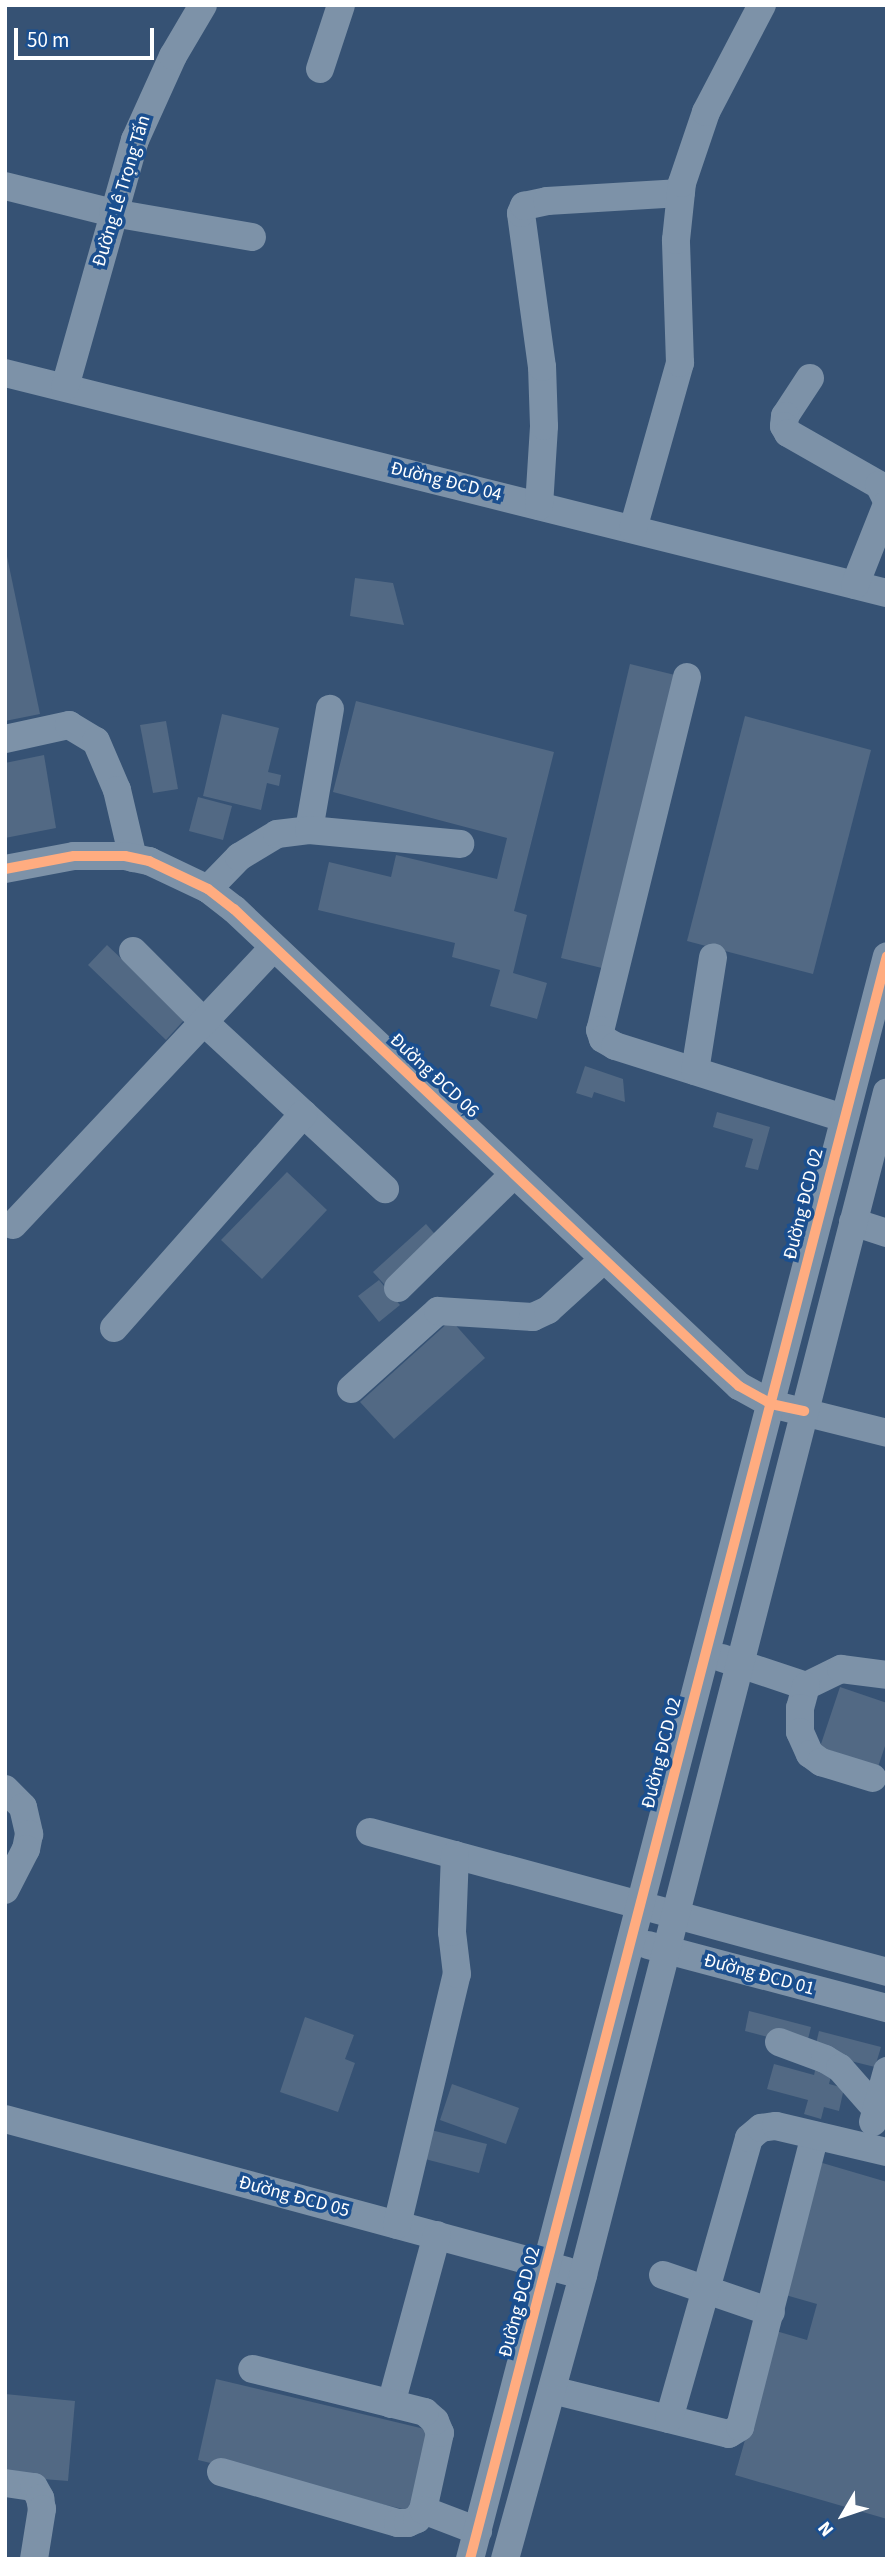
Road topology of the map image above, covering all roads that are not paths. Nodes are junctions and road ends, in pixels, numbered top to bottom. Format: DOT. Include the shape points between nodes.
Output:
graph roads {
  1 [pos="203,5"];
  2 [pos="341,5"];
  3 [pos="762,5"];
  4 [pos="320,69"];
  5 [pos="5,186"];
  6 [pos="681,193"];
  7 [pos="113,212"];
  8 [pos="252,237"];
  9 [pos="5,373"];
  10 [pos="810,378"];
  11 [pos="65,387"];
  12 [pos="887,502"];
  13 [pos="539,506"];
  14 [pos="634,529"];
  15 [pos="855,586"];
  16 [pos="887,593"];
  17 [pos="687,677"];
  18 [pos="330,709"];
  19 [pos="5,739"];
  20 [pos="309,830"];
  21 [pos="460,845"];
  22 [pos="133,858"];
  23 [pos="5,869"];
  24 [pos="208,889"];
  25 [pos="273,948"];
  26 [pos="133,951"];
  27 [pos="887,956"];
  28 [pos="713,957"];
  29 [pos="205,1023"];
  30 [pos="695,1071"];
  31 [pos="887,1092"];
  32 [pos="303,1114"];
  33 [pos="844,1118"];
  34 [pos="513,1175"];
  35 [pos="385,1189"];
  36 [pos="853,1222"];
  37 [pos="13,1225"];
  38 [pos="887,1233"];
  39 [pos="603,1260"];
  40 [pos="398,1288"];
  41 [pos="114,1328"];
  42 [pos="351,1389"];
  43 [pos="771,1404"];
  44 [pos="804,1410"];
  45 [pos="884,1424"];
  46 [pos="706,1654"];
  47 [pos="739,1662"];
  48 [pos="887,1675"];
  49 [pos="806,1686"];
  50 [pos="873,1778"];
  51 [pos="5,1788"];
  52 [pos="370,1832"];
  53 [pos="455,1856"];
  54 [pos="5,1890"];
  55 [pos="641,1907"];
  56 [pos="674,1916"];
  57 [pos="632,1941"];
  58 [pos="666,1950"];
  59 [pos="887,1972"];
  60 [pos="887,2008"];
  61 [pos="779,2042"];
  62 [pos="887,2071"];
  63 [pos="877,2110"];
  64 [pos="5,2119"];
  65 [pos="815,2135"];
  66 [pos="877,2149"];
  67 [pos="397,2225"];
  68 [pos="436,2235"];
  69 [pos="548,2266"];
  70 [pos="583,2275"];
  71 [pos="663,2275"];
  72 [pos="705,2290"];
  73 [pos="771,2312"];
  74 [pos="252,2369"];
  75 [pos="552,2390"];
  76 [pos="391,2404"];
  77 [pos="669,2418"];
  78 [pos="221,2472"];
  79 [pos="5,2483"];
  80 [pos="423,2510"];
  81 [pos="478,2531"];
  82 [pos="34,2559"];
  83 [pos="470,2559"];
  84 [pos="505,2559"];
  1 -- 7 [label="street, Đường Lê Trọng Tấn" via="141,124"];
  2 -- 4 [label="street"];
  3 -- 6 [label="street" via="706,112"];
  5 -- 7 [label="street"];
  6 -- 13 [label="street" via="524,206 521,214 542,368"];
  6 -- 14 [label="street" via="676,240 680,363"];
  7 -- 8 [label="street"];
  7 -- 11 [label="street, Đường Lê Trọng Tấn"];
  9 -- 11 [label="street, Đường ĐCD 04"];
  10 -- 12 [label="street" via="785,416 788,433 879,485"];
  11 -- 13 [label="street, Đường ĐCD 04"];
  12 -- 15 [label="street"];
  13 -- 14 [label="street, Đường ĐCD 04"];
  14 -- 15 [label="street, Đường ĐCD 04"];
  15 -- 16 [label="street, Đường ĐCD 04"];
  17 -- 30 [label="street" via="600,1030 603,1039 615,1046"];
  18 -- 20 [label="street"];
  19 -- 22 [label="street" via="69,725 96,741 117,790"];
  20 -- 21 [label="street"];
  20 -- 24 [label="street" via="277,834 254,847"];
  22 -- 23 [label="street, Đường ĐCD 06" via="74,856"];
  22 -- 24 [label="street, Đường ĐCD 06"];
  24 -- 25 [label="street, Đường ĐCD 06"];
  25 -- 29 [label="street"];
  25 -- 34 [label="street, Đường ĐCD 06"];
  26 -- 29 [label="street"];
  27 -- 33 [label="street, Đường ĐCD 02"];
  28 -- 30 [label="street"];
  29 -- 32 [label="street"];
  29 -- 37 [label="street"];
  30 -- 33 [label="street"];
  31 -- 36 [label="street"];
  32 -- 35 [label="street"];
  32 -- 41 [label="street"];
  33 -- 43 [label="street, Đường ĐCD 02"];
  34 -- 39 [label="street, Đường ĐCD 06"];
  34 -- 40 [label="street"];
  36 -- 38 [label="street"];
  36 -- 44 [label="street"];
  39 -- 42 [label="street" via="548,1310 533,1317 438,1311"];
  39 -- 43 [label="street, Đường ĐCD 06" via="739,1386"];
  43 -- 44 [label="street, Đường ĐCD 06"];
  43 -- 46 [label="street, Đường ĐCD 02"];
  44 -- 45 [label="street, Đường ĐCD 06"];
  44 -- 47 [label="street"];
  46 -- 47 [label="street"];
  46 -- 55 [label="street, Đường ĐCD 02"];
  47 -- 49 [label="street"];
  47 -- 56 [label="street"];
  48 -- 49 [label="street" via="841,1669"];
  49 -- 50 [label="street" via="800,1732 810,1754 821,1762"];
  51 -- 54 [label="street" via="23,1807 29,1834"];
  52 -- 53 [label="street, Đường ĐCD 01"];
  53 -- 55 [label="street, Đường ĐCD 01"];
  53 -- 67 [label="street" via="452,1932 457,1974"];
  55 -- 56 [label="street, Đường ĐCD 01"];
  55 -- 57 [label="street, Đường ĐCD 02"];
  56 -- 58 [label="street"];
  56 -- 59 [label="street, Đường ĐCD 01"];
  57 -- 58 [label="street, Đường ĐCD 01"];
  57 -- 69 [label="street, Đường ĐCD 02"];
  58 -- 60 [label="street, Đường ĐCD 01"];
  58 -- 70 [label="street"];
  61 -- 63 [label="street" via="840,2068"];
  62 -- 63 [label="street"];
  63 -- 66 [label="street"];
  64 -- 67 [label="street, Đường ĐCD 05"];
  65 -- 66 [label="street"];
  65 -- 72 [label="street" via="776,2126 761,2128 749,2138"];
  65 -- 73 [label="street"];
  67 -- 68 [label="street, Đường ĐCD 05"];
  68 -- 69 [label="street, Đường ĐCD 05"];
  68 -- 76 [label="street"];
  69 -- 70 [label="street, Đường ĐCD 05"];
  69 -- 81 [label="street, Đường ĐCD 02"];
  70 -- 75 [label="street"];
  71 -- 72 [label="street"];
  72 -- 73 [label="street"];
  72 -- 77 [label="street"];
  73 -- 77 [label="street" via="740,2427 729,2434"];
  74 -- 76 [label="street"];
  75 -- 77 [label="street"];
  75 -- 84 [label="street"];
  76 -- 80 [label="street" via="425,2412 440,2433"];
  78 -- 80 [label="street" via="398,2523 417,2519"];
  79 -- 82 [label="street" via="34,2487 40,2498 43,2509"];
  80 -- 81 [label="street"];
  81 -- 83 [label="street, Đường ĐCD 02"];
}
